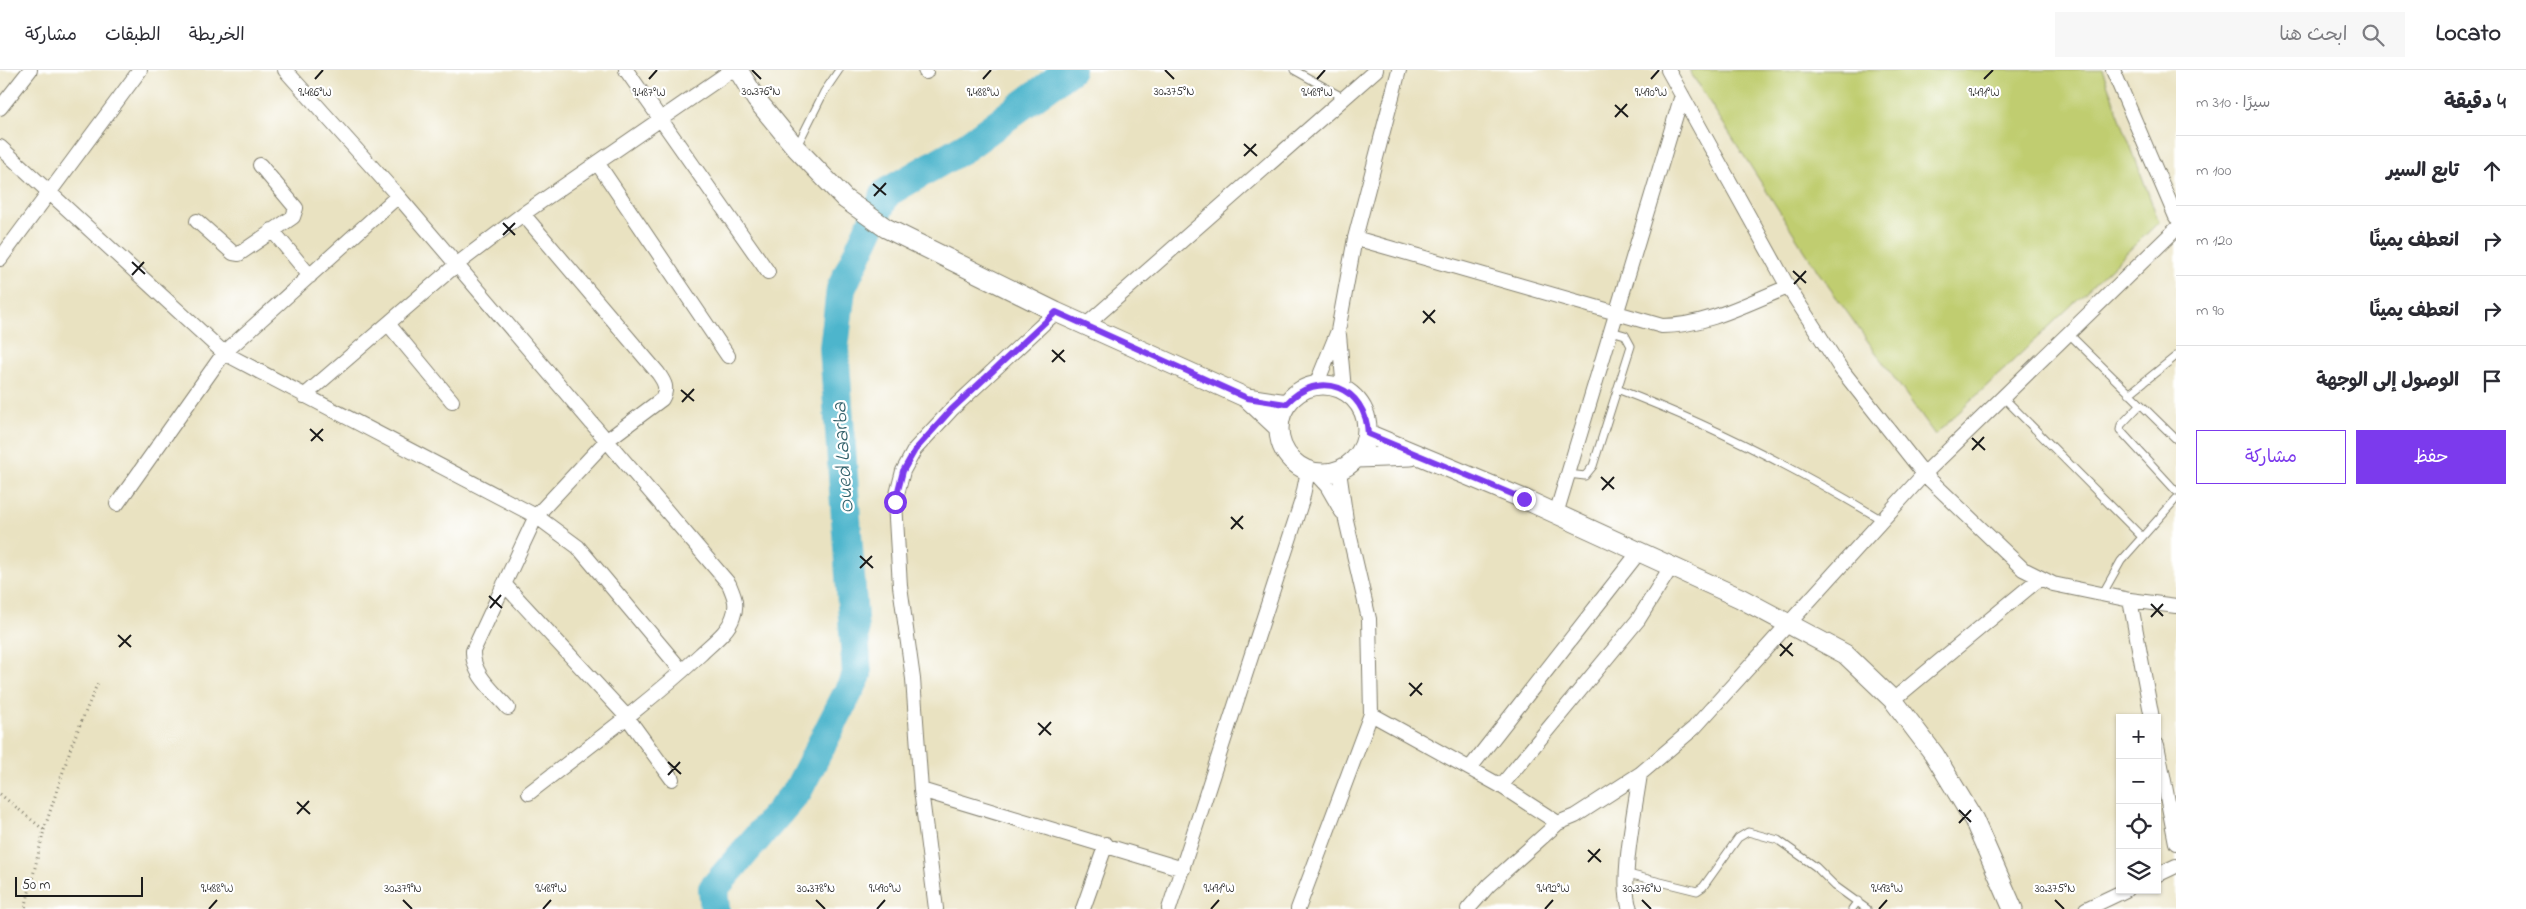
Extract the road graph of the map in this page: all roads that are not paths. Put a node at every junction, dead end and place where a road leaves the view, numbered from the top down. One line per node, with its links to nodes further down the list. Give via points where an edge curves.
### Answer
1 (30, 70): 15 (street)
2 (140, 70): 21 (street)
3 (285, 70): 22 (street)
4 (626, 70): 16 (street)
5 (732, 70): 16 (street)
6 (738, 70): 18 (street, via 756,99)
7 (840, 70): 18 (lane, via 824,92)
8 (1294, 70): 14 (lane)
9 (1376, 70): 14 (street)
10 (1399, 70): 28 (street)
11 (1668, 70): 13 (street)
12 (2113, 70): 24 (street)
13 (1682, 95): 33 (street); 35 (street)
14 (1344, 98): 37 (street)
15 (0, 108)
16 (661, 120): 19 (street); 31 (street)
17 (0, 148): 21 (street)
18 (796, 148): 34 (street, via 845,199 886,228)
19 (598, 164): 23 (street); 42 (street)
20 (260, 165): 27 (street, via 296,208 293,217)
21 (47, 192): 29 (street); 41 (street)
22 (398, 196): 30 (street); 32 (street)
23 (523, 214): 30 (street); 57 (street, via 665,383 662,399)
24 (2176, 218)
25 (197, 221): 27 (street, via 236,254 242,254)
26 (2176, 229): 40 (street)
27 (272, 230): 32 (street)
28 (1355, 238): 35 (street); 38 (street)
29 (0, 259)
30 (456, 265): 36 (street); 57 (street)
31 (768, 272)
32 (310, 276): 41 (street)
33 (1788, 287): 35 (street, via 1706,319 1679,326 1662,326); 63 (street, via 1841,369)
34 (1056, 312): 37 (street); 91 (street, via 951,410 915,450 903,471 895,502 900,586 913,679)
35 (1616, 312): 39 (street)
36 (389, 325): 48 (street); 51 (street)
37 (1086, 325): 50 (street)
38 (1338, 331): 44 (street); 46 (street)
39 (1611, 331): 45 (lane, via 1625,335 1630,342); 62 (street)
40 (2068, 333): 47 (lane); 49 (street)
41 (224, 353): 48 (street); 66 (street)
42 (728, 356)
43 (2176, 356): 47 (lane)
44 (1316, 385): 46 (street, via 1331,385); 52 (street, via 1295,395)
45 (1617, 389): 62 (lane, via 1593,466 1585,476); 70 (lane, via 1684,414 1822,484)
46 (1344, 390): 55 (street, via 1363,408)
47 (2129, 394): 53 (lane)
48 (304, 396): 68 (street)
49 (2003, 397): 63 (street); 71 (lane)
50 (1247, 398): 52 (street); 54 (street)
51 (452, 401)
52 (1286, 404): 54 (street)
53 (2140, 405): 56 (lane); 64 (lane, via 2120,430)
54 (1279, 428): 61 (street, via 1287,454 1296,464)
55 (1368, 434): 58 (street); 59 (street)
56 (2176, 439)
57 (606, 441): 68 (street); 80 (street, via 729,584 736,600 733,618 724,632)
58 (1416, 455): 59 (street); 67 (street)
59 (1358, 458): 60 (street)
60 (1338, 471): 61 (street); 69 (street)
61 (1312, 472): 69 (street, via 1326,486); 97 (street)
62 (1568, 474): 67 (street)
63 (1924, 474): 70 (street); 74 (street, via 2023,569)
64 (2176, 491)
65 (2176, 500): 71 (lane)
66 (117, 504)
67 (1556, 514): 72 (street)
68 (536, 516): 75 (street); 80 (street, via 578,548)
69 (1346, 520): 83 (street, via 1369,619)
70 (1882, 520): 79 (street)
71 (2142, 537): 76 (lane, via 2121,561)
72 (1639, 552): 73 (street); 87 (street)
73 (1671, 567): 79 (street); 90 (street, via 1638,620)
74 (2039, 579): 76 (street); 81 (street)
75 (504, 584): 82 (street, via 472,659 478,674); 85 (street)
76 (2103, 593): 77 (street)
77 (2130, 600): 78 (street); 84 (street)
78 (2176, 606)
79 (1788, 622): 81 (street, via 1844,654); 88 (street, via 1694,728)
80 (682, 671): 85 (street)
81 (1892, 700): 110 (street, via 1934,754 1974,820)
82 (508, 708)
83 (1371, 714): 87 (street); 105 (street)
84 (2151, 714)
85 (627, 717): 89 (street); 92 (street)
86 (2160, 759): 94 (street)
87 (1470, 768): 90 (street)
88 (1640, 774): 93 (street, via 1580,813); 99 (street)
89 (672, 779)
90 (1501, 786): 93 (street)
91 (921, 790): 95 (street); 102 (street)
92 (529, 793)
93 (1558, 823): 106 (street, via 1489,885)
94 (2176, 843)
95 (1106, 844): 97 (street); 103 (street)
96 (2176, 866): 98 (street)
97 (1182, 869): 104 (street)
98 (2161, 873)
99 (1628, 874): 101 (lane, via 1696,891 1703,887 1738,838 1748,832 1778,840); 107 (street, via 1626,894)
100 (2118, 894): 111 (street)
101 (1858, 901): 108 (lane); 109 (lane)
102 (936, 909)
103 (1084, 909)
104 (1169, 909)
105 (1298, 909)
106 (1468, 909)
107 (1630, 909)
108 (1852, 909)
109 (1867, 909)
110 (2014, 909)
111 (2086, 909)

